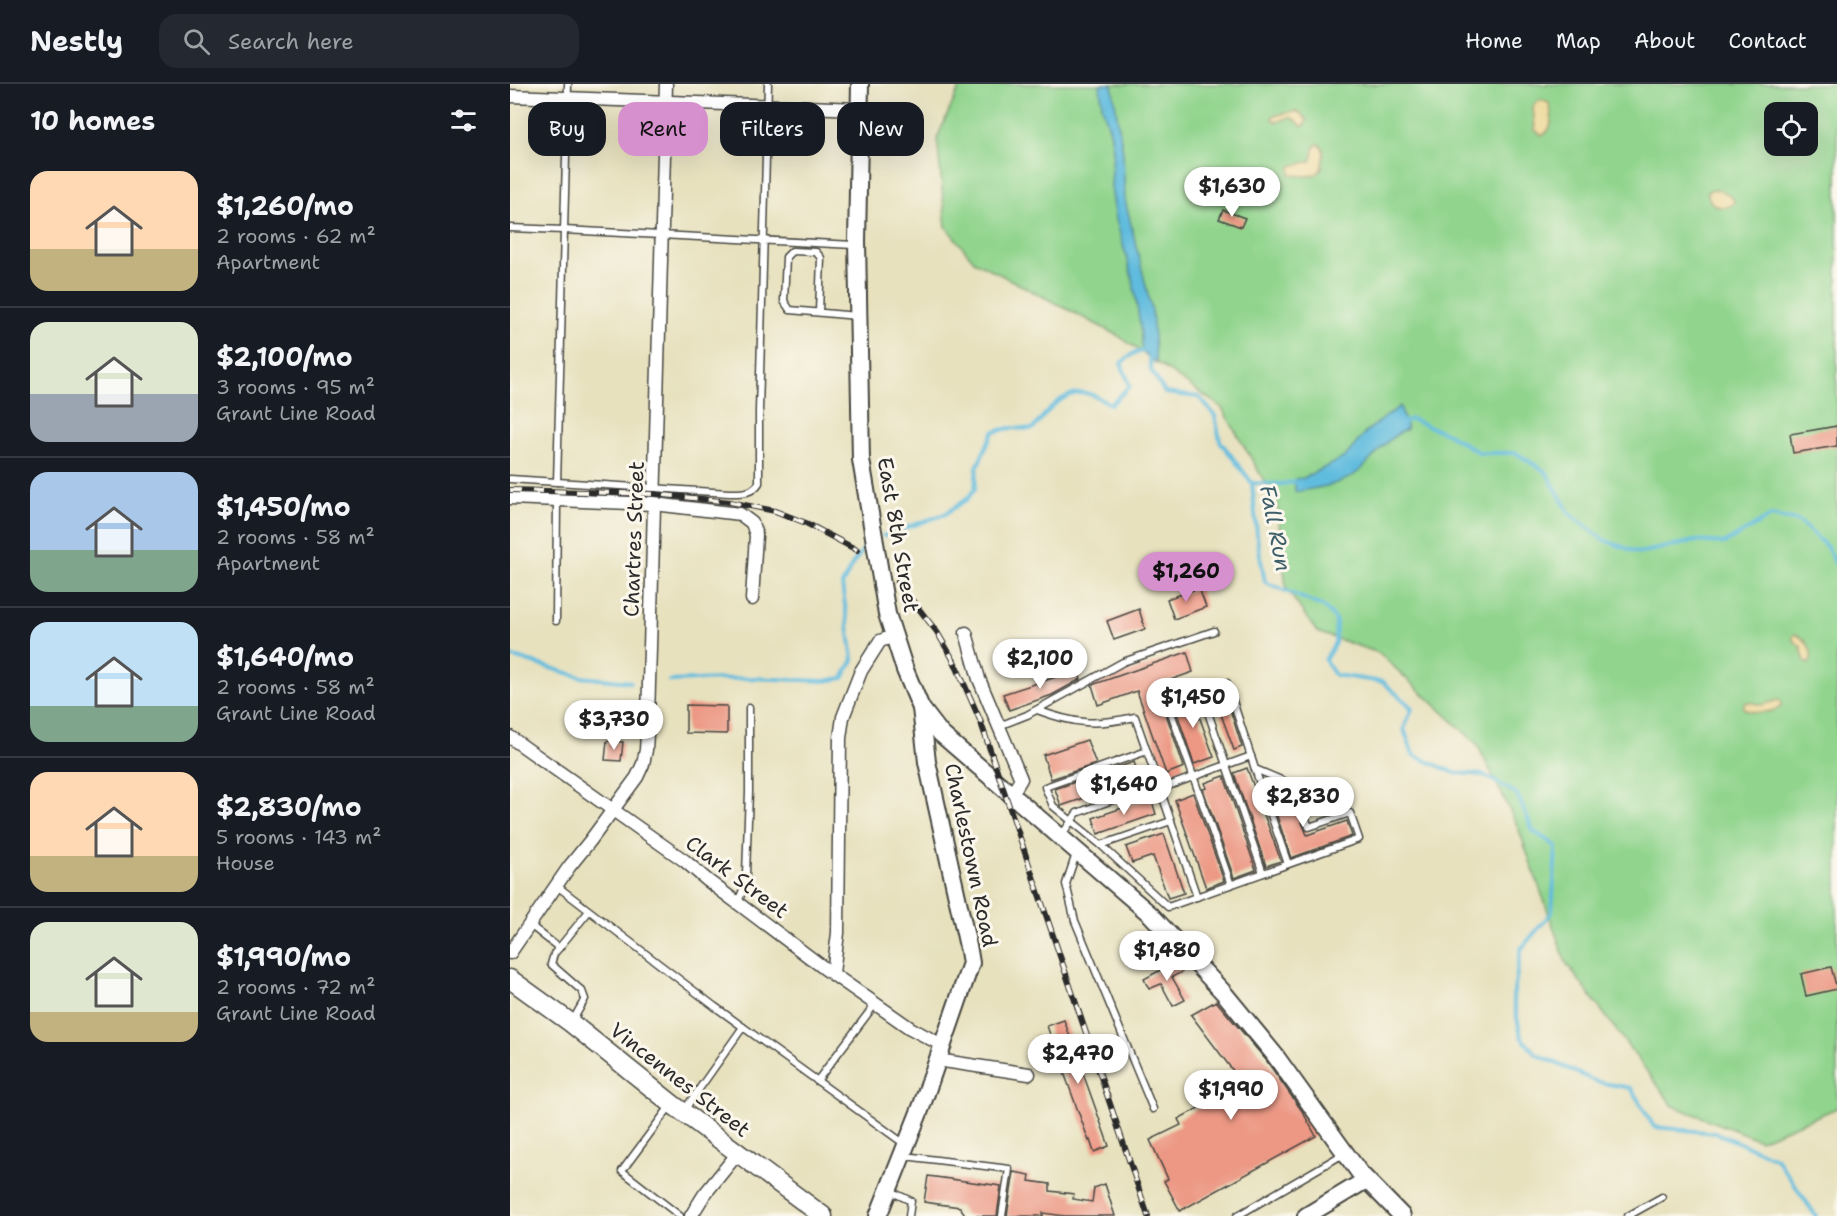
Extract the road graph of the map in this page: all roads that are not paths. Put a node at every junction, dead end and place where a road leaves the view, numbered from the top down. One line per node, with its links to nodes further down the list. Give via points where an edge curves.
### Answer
1 (568, 84): 6 (lane)
2 (666, 84): 7 (street, Chartres Street)
3 (768, 84): 8 (lane)
4 (860, 84): 9 (street, East 8th Street)
5 (510, 96): 6 (street)
6 (567, 98): 7 (street); 14 (lane)
7 (666, 102)
8 (767, 102)
9 (859, 102)
10 (664, 156): 15 (street, Chartres Street)
11 (766, 156): 16 (lane)
12 (858, 156): 17 (street, East 8th Street)
13 (510, 228): 14 (lane)
14 (564, 230): 15 (lane); 21 (lane)
15 (662, 236): 16 (lane); 22 (street, Chartres Street)
16 (764, 240): 17 (lane); 22 (lane, via 759,483 755,489 739,494)
17 (857, 245): 19 (street, East 8th Street)
18 (819, 312): 18 (lane, via 790,310 784,301 786,257 792,250 816,252 821,258); 19 (lane)
19 (858, 316): 30 (street, East 8th Street, via 861,460)
20 (510, 479): 21 (lane)
21 (558, 482): 22 (lane)
22 (655, 488): 25 (street, Chartres Street)
23 (510, 498): 24 (street)
24 (557, 500): 25 (street); 27 (lane)
25 (654, 504): 26 (street, via 740,514 752,523 756,545); 46 (street, Chartres Street, via 646,750 637,777)
26 (752, 599)
27 (556, 621)
28 (1214, 631): 36 (lane, via 1123,662)
29 (966, 633): 37 (street, via 979,679)
30 (894, 636): 35 (street, Charlestown Road); 62 (street, East 8th Street, via 880,641 861,671 843,717 838,933)
31 (1227, 683): 40 (lane)
32 (1201, 692): 41 (lane)
33 (1167, 701): 43 (lane)
34 (749, 708): 57 (lane, via 746,874)
35 (921, 708): 45 (street, via 942,734); 67 (street, Charlestown Road, via 927,762 970,958)
36 (1037, 710): 37 (lane); 39 (lane, via 1083,723 1111,723 1135,717)
37 (999, 726): 45 (street, via 1020,779)
38 (510, 737): 46 (street, Clark Street)
39 (1147, 751): 44 (lane); 47 (lane, via 1045,787 1053,807)
40 (1251, 756): 41 (lane); 42 (lane)
41 (1226, 765): 43 (lane); 53 (lane)
42 (1255, 769): 52 (lane); 52 (lane, via 1293,785 1310,827 1350,813 1356,830 1359,839)
43 (1193, 777): 44 (lane); 54 (lane)
44 (1160, 789): 47 (lane, via 1145,788 1077,813); 48 (lane)
45 (1012, 794): 49 (street)
46 (613, 810): 55 (street, Chartres Street); 57 (street, Clark Street)
47 (1072, 821): 49 (lane); 50 (lane)
48 (1171, 821): 50 (lane); 56 (lane)
49 (1061, 836): 51 (street)
50 (1101, 845): 56 (lane, via 1168,907)
51 (1078, 851): 71 (lane, via 1066,884 1075,921); 74 (street, via 1151,915 1223,992 1274,1054)
52 (1288, 864): 53 (lane)
53 (1263, 873): 54 (lane)
54 (1231, 885): 56 (lane)
55 (557, 886): 58 (lane); 59 (street, Chartres Street)
56 (1197, 897)
57 (738, 903): 62 (street, Clark Street)
58 (589, 910): 60 (lane); 66 (lane)
59 (530, 925): 60 (lane); 61 (street, Chartres Street)
60 (559, 948): 65 (lane, via 551,964 582,991 585,999)
61 (510, 953)
62 (833, 973): 64 (street, Clark Street)
63 (512, 984): 65 (main road, Vincennes Street)
64 (876, 1004): 67 (street, Clark Street); 69 (lane)
65 (571, 1023): 70 (main road, Vincennes Street)
66 (743, 1027): 69 (lane); 70 (lane)
67 (939, 1053): 68 (street, Clark Street); 72 (street, Charlestown Road)
68 (1029, 1074)
69 (817, 1081): 72 (lane)
70 (677, 1108): 73 (main road, Vincennes Street); 78 (lane, via 622,1171)
71 (1153, 1109)
72 (905, 1151): 76 (street, Charlestown Road); 83 (lane, via 1009,1169)
73 (738, 1153): 79 (street); 80 (main road, Vincennes Street)
74 (1345, 1153): 75 (street); 84 (lane)
75 (1366, 1180): 85 (street); 86 (street)
76 (889, 1191): 81 (street, Charlestown Road); 82 (lane, via 911,1201)
77 (1662, 1197): 87 (lane)
78 (680, 1216)
79 (691, 1216)
80 (823, 1216)
81 (878, 1216)
82 (909, 1216)
83 (1002, 1216)
84 (1237, 1216)
85 (1306, 1216)
86 (1402, 1216)
87 (1628, 1216)

